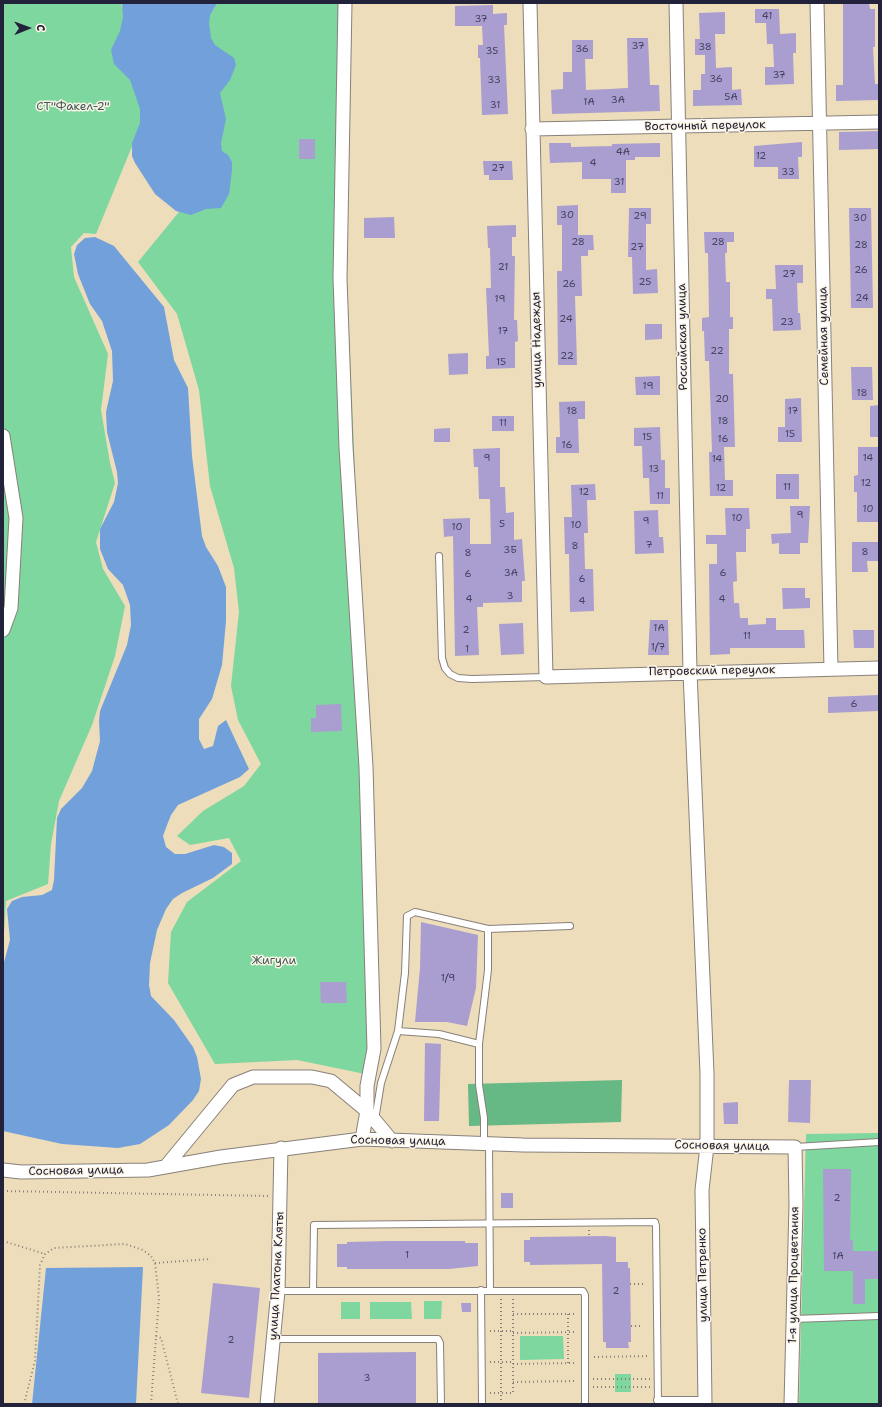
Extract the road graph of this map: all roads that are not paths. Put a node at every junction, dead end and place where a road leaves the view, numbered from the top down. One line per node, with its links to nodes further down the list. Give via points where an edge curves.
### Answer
1 (345, 3): 20 (street, via 340,278 346,447 366,775 374,1049 367,1086)
2 (530, 3): 8 (street, улица Надежды)
3 (676, 3): 7 (street, Российская улица)
4 (817, 3): 6 (street, Семейная улица)
5 (879, 122): 6 (street, Восточный переулок)
6 (819, 123): 7 (street, Восточный переулок); 13 (street, Семейная улица)
7 (678, 126): 8 (street, Восточный переулок); 14 (street, Российская улица)
8 (532, 129): 15 (street, улица Надежды)
9 (3, 436): 11 (street, via 16,518 11,608)
10 (439, 556): 15 (lane, via 442,658 450,674 458,678 472,679)
11 (3, 630)
12 (879, 668): 13 (street, Петровский переулок)
13 (830, 669): 14 (street, Петровский переулок)
14 (690, 672): 15 (street, Петровский переулок); 25 (street, Российская улица, via 707,1073)
15 (546, 676)
16 (570, 926): 17 (lane)
17 (488, 929): 18 (lane, via 415,912 407,916 405,973); 19 (lane, via 488,970)
18 (398, 1031): 19 (lane, via 439,1034); 20 (lane)
19 (479, 1044): 24 (lane, via 479,1086)
20 (371, 1115): 21 (street); 22 (street); 28 (street, via 332,1082 312,1077 253,1077 233,1085)
21 (362, 1139): 22 (street, Сосновая улица); 27 (street, Сосновая улица)
22 (392, 1141): 24 (street, Сосновая улица)
23 (879, 1142): 26 (lane)
24 (486, 1143): 25 (street, Сосновая улица); 30 (lane)
25 (707, 1146): 26 (street, Сосновая улица); 39 (street, улица Петренко, via 702,1190)
26 (795, 1147): 36 (street, 1-я улица Процветания)
27 (281, 1148): 28 (street, Сосновая улица); 33 (street, улица Платона Кляты)
28 (168, 1165): 29 (street, Сосновая улица, via 148,1170)
29 (3, 1170)
30 (490, 1222): 32 (lane); 34 (lane, via 314,1224); 38 (lane, via 655,1222)
31 (481, 1290): 32 (lane); 34 (lane); 42 (lane)
32 (490, 1290): 43 (lane, via 583,1291)
33 (278, 1291): 34 (lane); 37 (street, улица Платона Кляты)
34 (313, 1291)
35 (879, 1316): 36 (lane)
36 (793, 1319): 44 (street, 1-я улица Процветания)
37 (274, 1339): 40 (street, улица Платона Кляты); 41 (lane, via 438,1339)
38 (658, 1402): 39 (lane)
39 (705, 1402)
40 (267, 1404)
41 (441, 1404)
42 (482, 1404)
43 (585, 1404)
44 (791, 1404)

